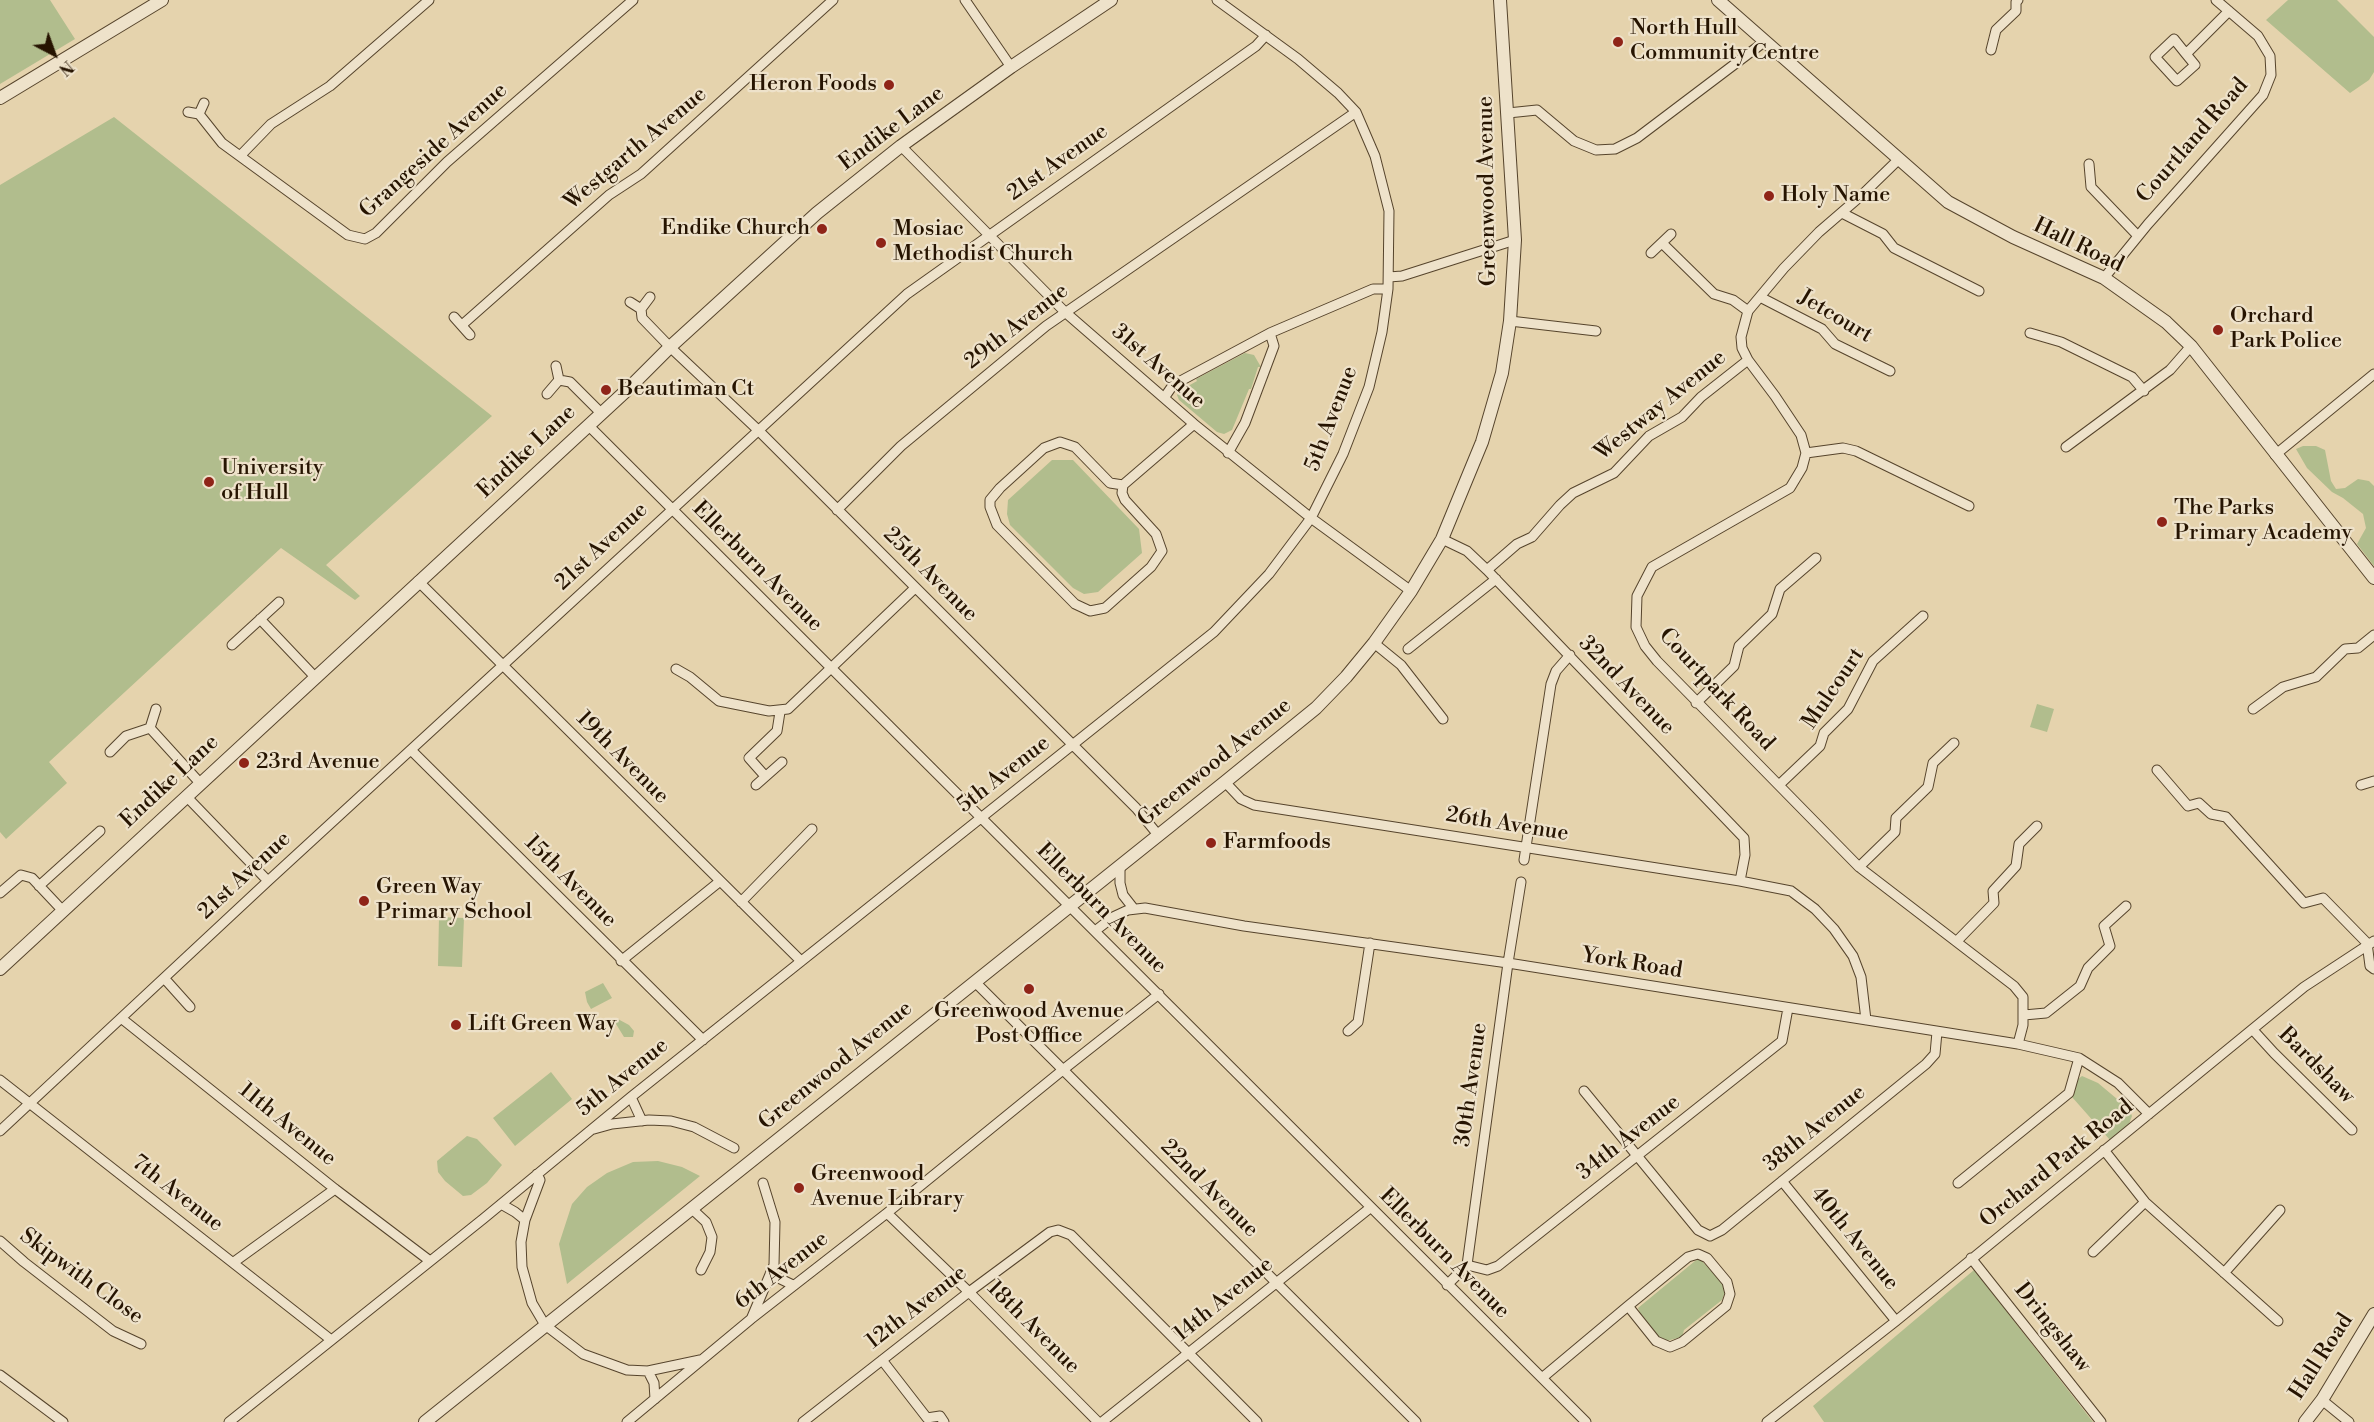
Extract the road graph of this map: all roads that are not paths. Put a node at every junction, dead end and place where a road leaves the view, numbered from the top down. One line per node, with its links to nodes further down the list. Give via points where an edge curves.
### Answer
1 (162, 0): 18 (street)
2 (429, 0): 25 (street, via 330,86 271,124)
3 (633, 0): 25 (street, Grangeside Avenue, via 365,239 348,235)
4 (833, 0): 47 (street, Westgarth Avenue, via 641,174 609,195)
5 (965, 0): 17 (street)
6 (1111, 0): 17 (street, Endike Lane)
7 (1217, 0): 13 (street, 5th Avenue)
8 (1500, 0): 22 (street, Greenwood Avenue)
9 (1718, 0): 14 (street, Hall Road)
10 (2018, 0): 15 (street, via 2016,11 1996,30)
11 (2217, 0): 12 (street, Courtland Road)
12 (2229, 11): 16 (street); 31 (street, Courtland Road, via 2258,36 2270,56 2271,75 2263,95)
13 (1266, 35): 21 (street, 5th Avenue); 30 (street, 21st Avenue, via 1256,46)
14 (1764, 42): 22 (street, via 1637,138 1615,149 1596,150 1574,141 1537,110); 26 (street, Hall Road)
15 (1991, 50)
16 (2186, 54): 16 (street, via 2195,65 2177,81 2155,57 2174,39)
17 (1011, 67): 24 (street, Endike Lane)
18 (0, 98)
19 (204, 103): 23 (street)
20 (188, 112): 23 (street)
21 (1356, 112): 35 (street, 5th Avenue, via 1375,156 1389,211); 44 (street, 29th Avenue)
22 (1508, 113): 32 (street, Greenwood Avenue)
23 (199, 114): 25 (street, Grangeside Avenue, via 222,143)
24 (901, 146): 30 (street, 31st Avenue); 53 (street, Endike Lane, via 817,213)
25 (240, 156)
26 (1898, 160): 28 (street); 36 (street, Hall Road, via 1948,202)
27 (2089, 164): 31 (street, via 2091,187)
28 (1842, 213): 38 (street, via 1883,234 1894,248); 40 (street, via 1819,232)
29 (1671, 234): 33 (street)
30 (988, 236): 44 (street, 31st Avenue); 65 (street, 21st Avenue, via 907,294)
31 (2138, 236): 36 (street, Courtland Road)
32 (1515, 240): 35 (street); 46 (street, Greenwood Avenue)
33 (1662, 243): 34 (street); 43 (street, via 1713,294 1733,300)
34 (1651, 253)
35 (1389, 277): 37 (street, 5th Avenue)
36 (2104, 278): 52 (street, Hall Road, via 2166,322)
37 (1389, 289): 49 (street, via 1373,289); 74 (street, 5th Avenue, via 1369,387 1343,454)
38 (1979, 291)
39 (650, 297): 42 (street)
40 (1760, 297): 43 (street); 56 (street, Jetcourt, via 1822,329 1835,344)
41 (630, 302): 42 (street)
42 (641, 309): 53 (street, 25th Avenue, via 642,318)
43 (1748, 311): 54 (street, via 1741,337)
44 (1065, 312): 61 (street, 31st Avenue); 73 (street, 29th Avenue, via 901,446)
45 (454, 317): 47 (street)
46 (1510, 321): 48 (street); 75 (street, Greenwood Avenue, via 1502,373 1482,442)
47 (462, 325): 51 (street)
48 (1596, 331)
49 (1270, 333): 61 (street, via 1173,385); 67 (street, via 1274,346 1245,423)
50 (2030, 333): 59 (street, via 2061,342 2132,377)
51 (470, 335)
52 (2191, 346): 59 (street); 69 (street, Hall Road)
53 (670, 347): 62 (street, Endike Lane); 65 (street, 25th Avenue)
54 (1748, 360): 68 (street, via 1801,435); 77 (street, Westway Avenue, via 1682,417 1649,436 1614,473 1573,493 1532,537 1517,544)
55 (556, 366): 58 (street)
56 (1890, 370)
57 (2373, 376): 69 (street)
58 (559, 381): 60 (street); 62 (street, via 570,382)
59 (2144, 391): 66 (street)
60 (547, 394)
61 (1164, 398): 63 (street, 31st Avenue)
62 (601, 413): 64 (street, Endike Lane)
63 (1194, 424): 67 (street, 31st Avenue); 70 (street)
64 (588, 425): 72 (street, Ellerburn Avenue); 80 (street, Endike Lane)
65 (758, 430): 72 (street, 21st Avenue); 73 (street, 25th Avenue)
66 (2066, 447)
67 (1228, 453): 74 (street, 31st Avenue)
68 (1806, 453): 71 (street, via 1843,448 1856,452); 97 (street, Courtpark Road, via 1790,488 1652,567 1637,596 1636,627 1644,646)
69 (2275, 455): 78 (street, Hall Road)
70 (1123, 485): 70 (street, via 1125,500 1156,534 1162,551 1151,567 1104,608 1090,611 1075,604 998,525 990,507 990,500 1000,488 1044,448 1060,442 1075,447 1110,483)
71 (1969, 506)
72 (672, 509): 93 (street, 21st Avenue); 94 (street, Ellerburn Avenue)
73 (837, 510): 81 (street, 25th Avenue)
74 (1311, 518): 82 (street, 31st Avenue); 104 (street, 5th Avenue, via 1269,574 1214,632)
75 (1442, 539): 77 (street, 32nd Avenue, via 1467,551); 82 (street, Greenwood Avenue)
76 (1816, 558): 97 (street, via 1780,589 1772,614 1739,646 1734,666)
77 (1487, 570): 79 (street, 32nd Avenue)
78 (2374, 578)
79 (1496, 579): 88 (street); 92 (street, 32nd Avenue)
80 (417, 581): 93 (street, 19th Avenue); 96 (street, Endike Lane)
81 (915, 588): 94 (street); 104 (street, 25th Avenue)
82 (1411, 591): 89 (street, Greenwood Avenue)
83 (279, 602): 85 (street)
84 (1923, 616): 114 (street, Mulcourt, via 1873,661 1848,709 1824,733 1820,746)
85 (260, 619): 90 (street); 96 (street)
86 (1409, 634): 88 (street)
87 (2374, 635): 99 (street, via 2358,648 2345,649 2316,677 2283,687)
88 (1416, 642): 91 (street)
89 (1374, 643): 101 (street, via 1401,665); 111 (street, Greenwood Avenue, via 1316,708)
90 (232, 645)
91 (1408, 649)
92 (1570, 655): 122 (street, via 1551,684); 126 (street, 32nd Avenue, via 1744,838)
93 (501, 666): 105 (street, 21st Avenue); 128 (street, 19th Avenue)
94 (831, 668): 100 (street, via 796,703); 117 (street, Ellerburn Avenue)
95 (676, 669): 100 (street, via 719,701)
96 (315, 677): 112 (street, Endike Lane)
97 (1696, 703): 114 (street, Courtpark Road)
98 (156, 709): 102 (street)
99 (2253, 709)
100 (780, 712): 109 (street, via 777,731 749,759)
101 (1443, 719)
102 (150, 728): 106 (street, via 126,736); 112 (street)
103 (1954, 743): 125 (street, via 1933,763 1928,787 1896,818 1895,832)
104 (1072, 747): 117 (street, 5th Avenue); 121 (street, 25th Avenue, via 1136,808)
105 (411, 750): 127 (street, 21st Avenue); 141 (street, 15th Avenue)
106 (110, 752)
107 (782, 762): 109 (street)
108 (2157, 770): 139 (street, via 2188,806 2199,803 2211,814 2226,817 2304,903 2323,898)
109 (765, 776): 113 (street)
110 (2374, 781): 115 (street)
111 (1226, 782): 121 (street, Greenwood Avenue); 122 (street, 26th Avenue, via 1241,799 1254,805)
112 (200, 783): 116 (street, Endike Lane)
113 (756, 785)
114 (1779, 785): 125 (street, Courtpark Road)
115 (2361, 785)
116 (186, 796): 127 (street); 136 (street, Endike Lane)
117 (981, 817): 133 (street, Ellerburn Avenue); 142 (street, 5th Avenue)
118 (2037, 826): 138 (street, via 2019,844 2016,866 1993,891 1994,903)
119 (812, 829): 132 (street)
120 (100, 831): 130 (street)
121 (1159, 836): 124 (street, Greenwood Avenue)
122 (1526, 847): 123 (street); 126 (street, 26th Avenue)
123 (1524, 860)
124 (1120, 867): 133 (street, Greenwood Avenue); 135 (street, via 1122,895)
125 (1859, 867): 138 (street, Courtpark Road)
126 (1740, 880): 153 (street, 26th Avenue, via 1791,891 1834,929 1861,977)
127 (268, 881): 146 (street, 21st Avenue)
128 (719, 882): 132 (street, 19th Avenue); 141 (street)
129 (1521, 882): 143 (street, 30th Avenue)
130 (39, 886): 131 (street, via 32,878 21,875); 136 (street)
131 (0, 893)
132 (741, 902): 142 (street, 19th Avenue)
133 (1071, 906): 137 (street, Ellerburn Avenue); 147 (street, Greenwood Avenue)
134 (2126, 906): 151 (street, via 2104,926 2110,946 2088,968 2080,986 2046,1013)
135 (1134, 909): 137 (street, York Road, via 1113,917); 140 (street, York Road)
136 (63, 911): 144 (street, Endike Lane)
137 (1095, 931): 148 (street, Ellerburn Avenue)
138 (1957, 941): 151 (street, Courtpark Road, via 2014,986 2023,997)
139 (2371, 942): 145 (street, via 2370,966); 154 (street, Orchard Park Road, via 2304,987)
140 (1370, 943): 143 (street, York Road); 155 (street, via 1358,1022)
141 (621, 961): 157 (street, 15th Avenue)
142 (801, 961): 157 (street, 5th Avenue)
143 (1508, 963): 150 (street, York Road); 190 (street, 30th Avenue)
144 (0, 969)
145 (2374, 969)
146 (164, 978): 149 (street); 152 (street, 21st Avenue)
147 (975, 982): 160 (street, 22nd Avenue); 181 (street, Greenwood Avenue)
148 (1159, 994): 160 (street, 6th Avenue); 180 (street, Ellerburn Avenue)
149 (190, 1007)
150 (1788, 1008): 153 (street, York Road); 172 (street, 34th Avenue, via 1782,1041)
151 (2024, 1015): 158 (street, Courtpark Road)
152 (121, 1018): 164 (street, 21st Avenue); 177 (street, 11th Avenue)
153 (1866, 1020): 156 (street, York Road)
154 (2253, 1030): 165 (street, Orchard Park Road); 167 (street, Bardshaw)
155 (1348, 1031)
156 (1937, 1032): 158 (street, York Road); 174 (street, 38th Avenue, via 1935,1054 1926,1064)
157 (703, 1040): 163 (street, 5th Avenue)
158 (2018, 1044): 159 (street, York Road)
159 (2079, 1058): 165 (street, York Road, via 2118,1083); 176 (street, via 2069,1093)
160 (1064, 1069): 183 (street, 6th Avenue); 194 (street, 22nd Avenue)
161 (0, 1080): 164 (street, 7th Avenue)
162 (1584, 1091): 172 (street)
163 (631, 1097): 166 (street); 169 (street, 5th Avenue)
164 (30, 1103): 168 (street, 21st Avenue); 189 (street, 7th Avenue)
165 (2149, 1114): 171 (street, Orchard Park Road)
166 (642, 1121): 169 (street); 170 (street, via 671,1121 694,1127)
167 (2352, 1130)
168 (0, 1131)
169 (589, 1131): 173 (street, 5th Avenue)
170 (734, 1148)
171 (2104, 1150): 178 (street); 187 (street, Orchard Park Road)
172 (1639, 1156): 174 (street, 38th Avenue, via 1698,1230 1710,1236); 190 (street, 34th Avenue, via 1498,1266 1487,1270)
173 (537, 1174): 179 (street, 5th Avenue); 184 (street, via 540,1180)
174 (1782, 1181): 201 (street, 40th Avenue)
175 (763, 1183): 193 (street, via 775,1222 774,1265)
176 (1958, 1183)
177 (335, 1189): 188 (street, 11th Avenue); 189 (street)
178 (2145, 1202): 186 (street); 192 (street)
179 (501, 1204): 184 (street); 188 (street, 5th Avenue)
180 (1370, 1208): 194 (street, 14th Avenue); 196 (street, Ellerburn Avenue)
181 (692, 1209): 191 (street, via 705,1222 712,1237); 203 (street, Greenwood Avenue)
182 (2280, 1210): 192 (street)
183 (887, 1213): 195 (street, 6th Avenue); 197 (street, 18th Avenue)
184 (525, 1220): 203 (street, via 522,1267 532,1304)
185 (0, 1241): 205 (street, Skipwith Close, via 113,1331)
186 (2093, 1252)
187 (1971, 1258): 201 (street, Orchard Park Road); 226 (street, Dringshaw)
188 (430, 1261): 204 (street, 5th Avenue)
189 (234, 1262): 204 (street, 7th Avenue)
190 (1467, 1265): 196 (street)
191 (701, 1270)
192 (2224, 1273): 202 (street)
193 (770, 1274): 195 (street); 200 (street)
194 (1275, 1283): 206 (street, 14th Avenue); 224 (street, 22nd Avenue)
195 (793, 1285): 200 (street, 6th Avenue)
196 (1447, 1285): 211 (street, Ellerburn Avenue)
197 (969, 1292): 206 (street, 12th Avenue, via 1058,1230 1071,1235); 208 (street, 12th Avenue); 222 (street, 18th Avenue)
198 (1628, 1306): 198 (street, via 1688,1257 1698,1254 1707,1258 1727,1282 1730,1294 1725,1306 1682,1342 1670,1347 1656,1341); 211 (street)
199 (2374, 1314): 213 (street, Hall Road)
200 (751, 1319): 207 (street, 6th Avenue)
201 (1896, 1321): 225 (street, Orchard Park Road)
202 (2278, 1321)
203 (545, 1325): 209 (street, via 583,1354 627,1370); 218 (street, Greenwood Avenue)
204 (330, 1339): 217 (street, 5th Avenue)
205 (141, 1344)
206 (1189, 1353): 222 (street, 14th Avenue); 223 (street)
207 (702, 1360): 209 (street); 212 (street, 6th Avenue)
208 (882, 1360): 214 (street); 220 (street, 12th Avenue)
209 (648, 1371): 212 (street)
210 (0, 1374): 216 (street)
211 (1542, 1378): 215 (street, Ellerburn Avenue)
212 (655, 1399): 219 (street, 6th Avenue)
213 (2322, 1400): 227 (street, Hall Road); 228 (street)
214 (925, 1420): 221 (street, via 940,1416)
215 (1583, 1421)
216 (63, 1422)
217 (229, 1422)
218 (425, 1422)
219 (627, 1422)
220 (803, 1422)
221 (944, 1422)
222 (1100, 1422)
223 (1257, 1422)
224 (1416, 1422)
225 (1767, 1422)
226 (2102, 1422)
227 (2305, 1422)
228 (2349, 1422)

